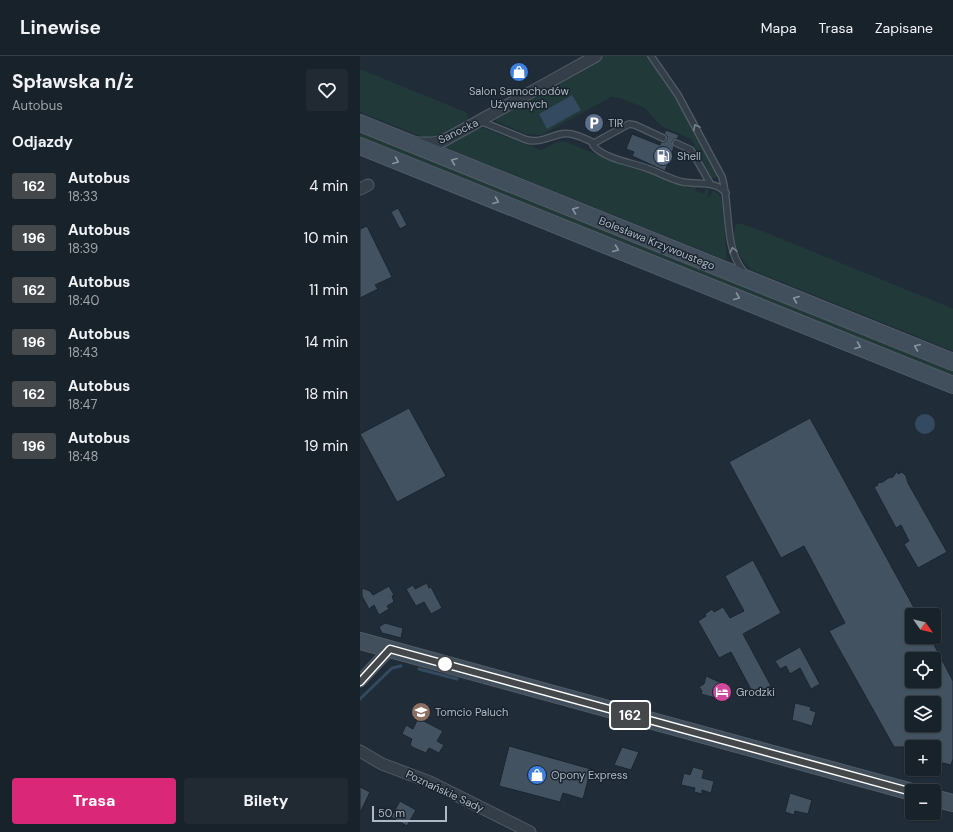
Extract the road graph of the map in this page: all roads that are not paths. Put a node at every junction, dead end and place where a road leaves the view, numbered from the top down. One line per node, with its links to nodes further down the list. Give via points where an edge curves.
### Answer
1 (596, 56): 3 (street, Sanocka)
2 (651, 56): 11 (lane, one-way to 2, via 720,172 678,95)
3 (480, 121): 6 (street, Sanocka, via 436,143); 7 (lane, via 530,141 566,134)
4 (360, 123): 6 (main road, Bolesława Krzywoustego)
5 (663, 138): 7 (lane, via 629,124)
6 (400, 139): 12 (main road, Bolesława Krzywoustego, one-way to 6)
7 (594, 142): 10 (lane, via 600,151 678,180)
8 (676, 143): 10 (lane, via 691,150)
9 (360, 146): 14 (main road, Bolesława Krzywoustego, one-way to 14)
10 (710, 183): 11 (lane)
11 (726, 193): 12 (lane, one-way to 11, via 741,269 733,253)
12 (754, 282): 13 (main road, Bolesława Krzywoustego, one-way to 12)
13 (953, 362)
14 (953, 385)
15 (360, 641): 16 (main road)
16 (390, 649): 17 (street); 19 (main road)
17 (360, 681)
18 (360, 752): 22 (street, Poznańskie Sady, via 382,764 430,782)
19 (905, 790)
20 (941, 800): 21 (main road)
21 (953, 803)
22 (530, 832)

